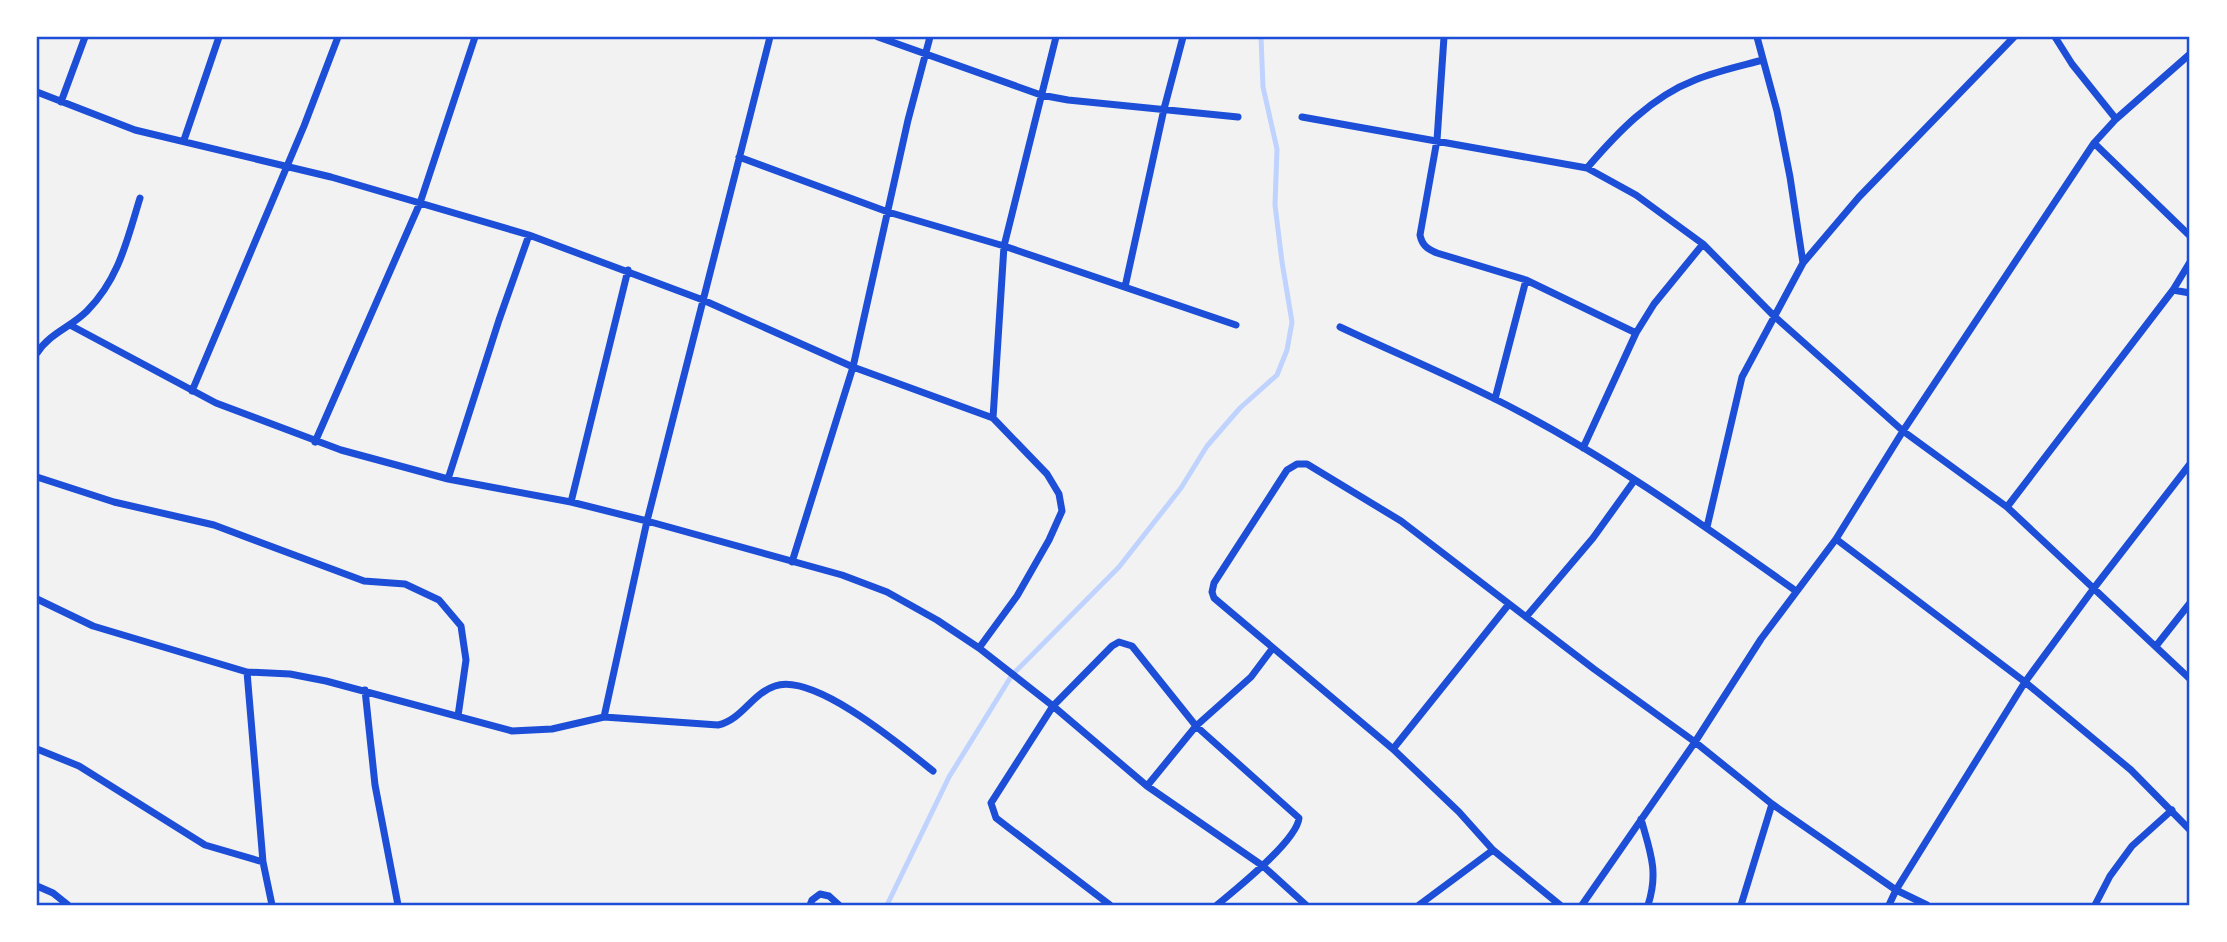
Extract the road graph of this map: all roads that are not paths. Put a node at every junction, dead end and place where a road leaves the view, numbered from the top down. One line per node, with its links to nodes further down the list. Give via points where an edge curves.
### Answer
1 (85, 37): 19 (street)
2 (219, 37): 25 (street)
3 (338, 37): 28 (street)
4 (475, 37): 31 (street)
5 (770, 37): 27 (street)
6 (878, 37): 15 (street)
7 (930, 37): 15 (street)
8 (1056, 37): 18 (street)
9 (1182, 37): 20 (street)
10 (1444, 37): 24 (street)
11 (1758, 37): 16 (street)
12 (2014, 37): 38 (street, via 1877,178)
13 (2055, 37): 23 (street)
14 (2190, 54): 23 (street)
15 (926, 55): 18 (street); 32 (street)
16 (1763, 60): 29 (street, via 1694,80 1655,102 1618,132); 38 (street, via 1790,177)
17 (37, 92): 19 (street)
18 (1041, 94): 20 (street); 36 (street)
19 (61, 102): 25 (street, via 135,130)
20 (1164, 109): 21 (street); 41 (street)
21 (1238, 117)
22 (1302, 117): 24 (street)
23 (2116, 119): 26 (street)
24 (1437, 140): 29 (street); 40 (street, via 1421,242 1437,253)
25 (184, 141): 28 (street)
26 (2094, 143): 34 (street); 55 (street)
27 (739, 157): 32 (street); 44 (street)
28 (288, 166): 31 (street); 52 (street)
29 (1587, 168): 35 (street, via 1636,195)
30 (140, 198): 46 (street, via 115,274)
31 (420, 202): 33 (street); 56 (street)
32 (888, 212): 36 (street); 51 (street)
33 (529, 235): 39 (street); 60 (street)
34 (2190, 236)
35 (1703, 244): 45 (street); 49 (street)
36 (1004, 246): 41 (street); 54 (street)
37 (2190, 262): 42 (street)
38 (1803, 263): 45 (street)
39 (628, 270): 44 (street); 62 (street)
40 (1526, 280): 49 (street); 53 (street)
41 (1125, 287): 47 (street)
42 (2173, 290): 43 (street); 63 (street)
43 (2190, 293)
44 (703, 300): 51 (street); 64 (street)
45 (1774, 316): 55 (street); 65 (street, via 1742,377)
46 (70, 325): 50 (street, via 51,336); 52 (street)
47 (1236, 325)
48 (1340, 327): 53 (street)
49 (1636, 333): 57 (street)
50 (37, 352)
51 (853, 367): 54 (street); 67 (street)
52 (192, 391): 56 (street)
53 (1495, 399): 57 (street)
54 (993, 418): 75 (street, via 1047,474 1059,494 1062,511 1017,596)
55 (1903, 431): 63 (street); 66 (street)
56 (315, 442): 60 (street)
57 (1583, 447): 61 (street)
58 (2190, 464): 68 (street)
59 (37, 477): 82 (street, via 114,502 214,525 364,581 405,584 439,600 461,626 466,660)
60 (449, 479): 62 (street)
61 (1634, 481): 65 (street); 73 (street)
62 (571, 502): 64 (street)
63 (2007, 507): 68 (street)
64 (648, 521): 67 (street); 83 (street)
65 (1707, 527): 69 (street)
66 (1836, 539): 69 (street); 79 (street)
67 (792, 562): 75 (street, via 887,592)
68 (2094, 588): 74 (street); 79 (street)
69 (1796, 591): 85 (street)
70 (37, 598): 77 (street, via 93,626)
71 (2190, 603): 74 (street)
72 (1509, 604): 73 (street); 76 (street, via 1401,521 1307,464 1297,464 1281,477 1212,592); 87 (street)
73 (1526, 617): 85 (street)
74 (2156, 646): 78 (street)
75 (979, 648): 81 (street)
76 (1272, 649): 84 (street, via 1251,677); 87 (street)
77 (247, 672): 80 (street, via 290,674); 95 (street)
78 (2190, 679)
79 (2025, 682): 91 (street); 98 (street)
80 (365, 690): 82 (street); 101 (street, via 375,785)
81 (1052, 706): 84 (street, via 1119,642 1132,646); 89 (street); 104 (street, via 993,797 992,811)
82 (458, 716): 83 (street, via 512,731 552,729)
83 (604, 717): 88 (street, via 719,725 732,722 756,697 776,685 790,684 824,695 851,711)
84 (1196, 726): 89 (street); 96 (street, via 1299,818 1294,831)
85 (1695, 742): 90 (street); 92 (street)
86 (37, 749): 95 (street, via 79,766 205,845)
87 (1393, 750): 94 (street, via 1460,812)
88 (933, 771)
89 (1147, 786): 96 (street)
90 (1772, 804): 98 (street); 111 (street)
91 (2172, 810): 93 (street); 114 (street, via 2126,853)
92 (1641, 819): 109 (street); 110 (street, via 1654,866)
93 (2190, 831)
94 (1493, 850): 107 (street); 108 (street)
95 (263, 862): 100 (street)
96 (1262, 866): 105 (street); 106 (street)
97 (37, 886): 99 (street)
98 (1896, 890): 112 (street); 113 (street)
99 (68, 905)
100 (272, 905)
101 (398, 905)
102 (810, 905): 103 (street, via 820,894)
103 (839, 905)
104 (1110, 905)
105 (1217, 905)
106 (1306, 905)
107 (1419, 905)
108 (1560, 905)
109 (1582, 905)
110 (1648, 905)
111 (1741, 905)
112 (1889, 905)
113 (1927, 905)
114 (2095, 905)

